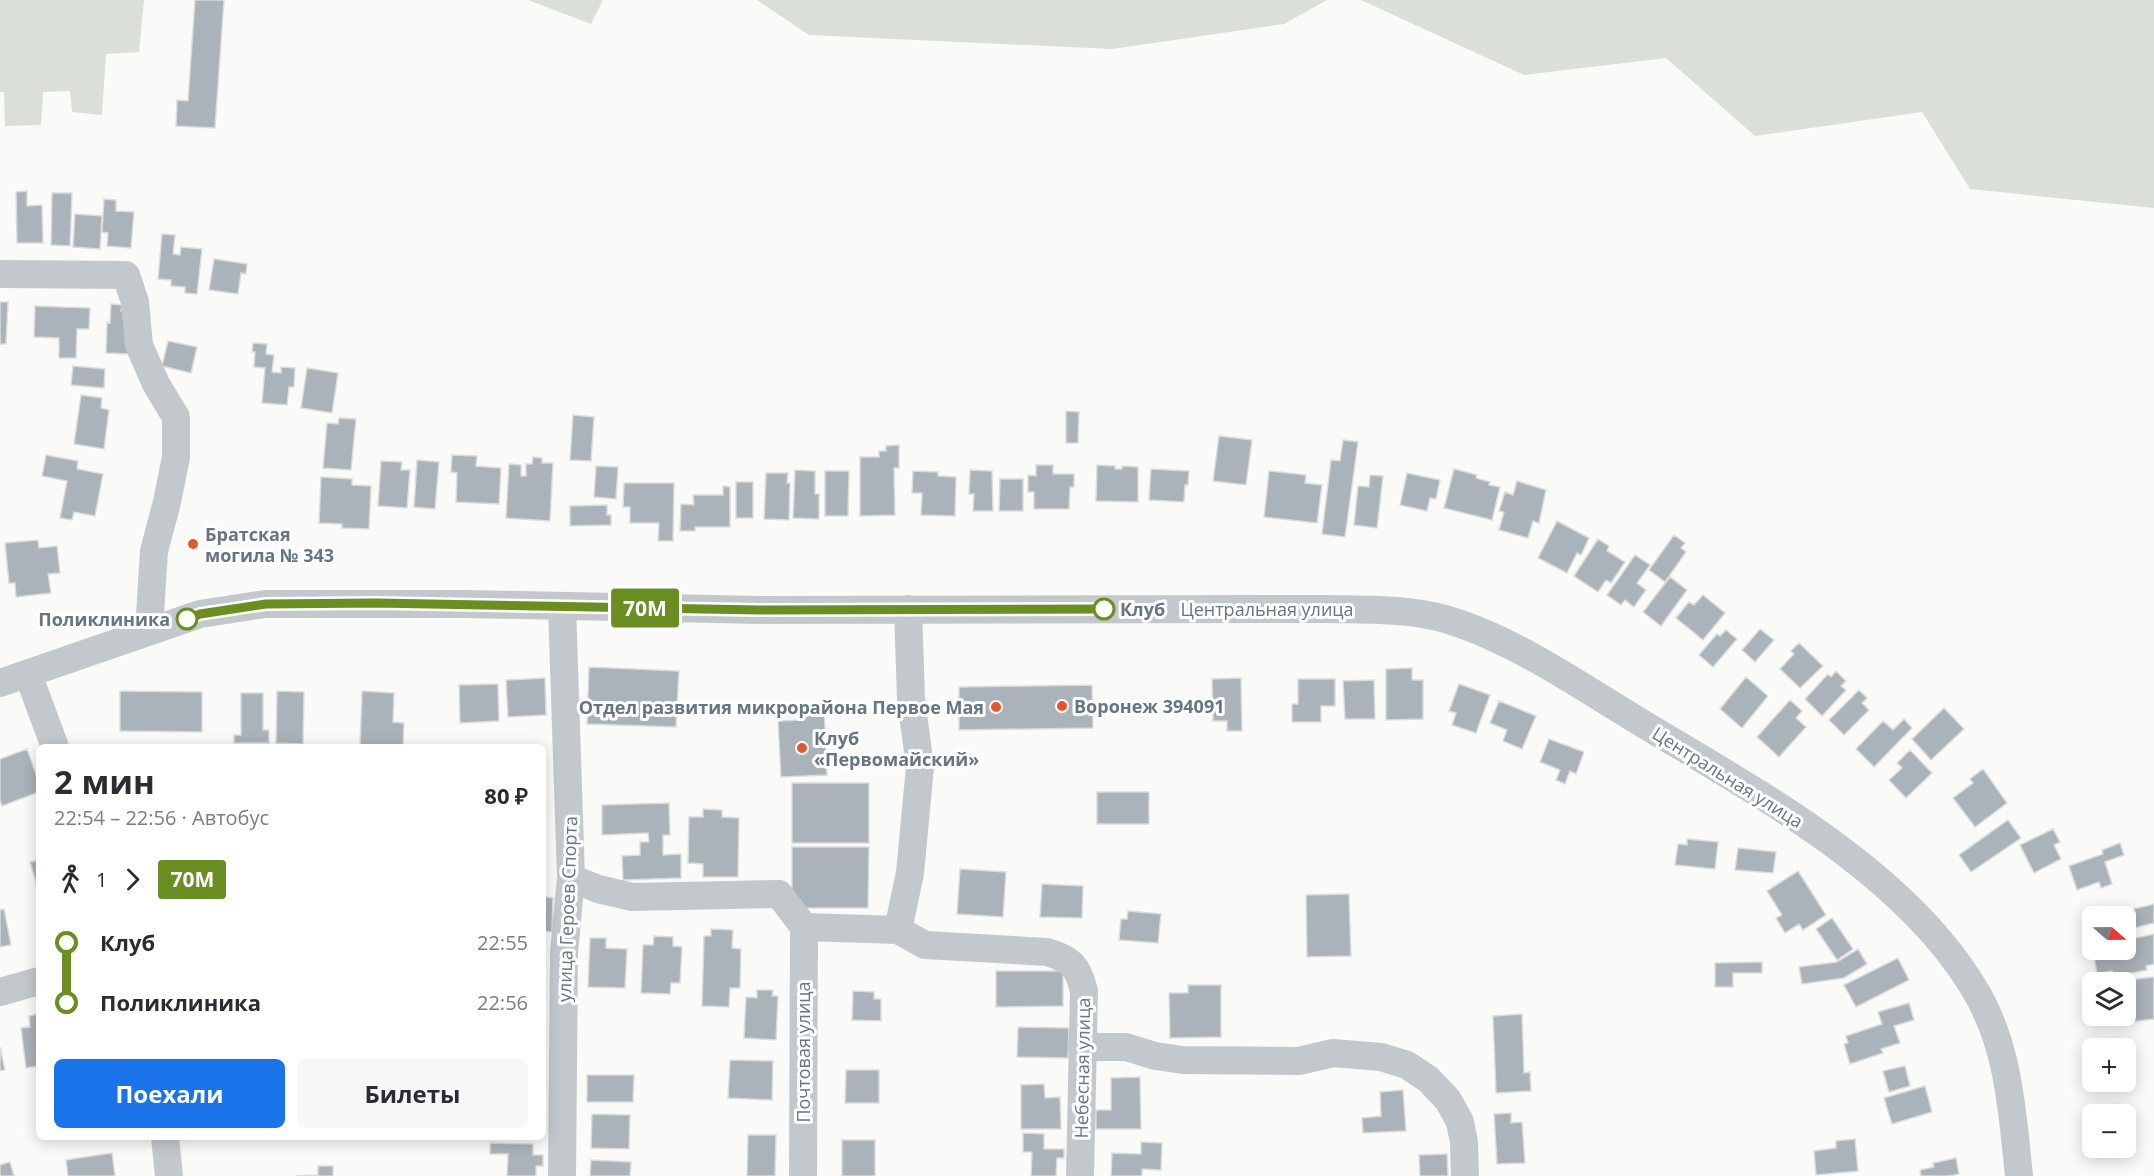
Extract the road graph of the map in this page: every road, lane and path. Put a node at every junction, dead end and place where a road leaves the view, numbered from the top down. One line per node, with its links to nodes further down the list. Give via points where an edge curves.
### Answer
1 (0, 274): 4 (street, via 126,275 135,302 139,345 176,417 176,457 154,551)
2 (562, 606): 3 (street, Центральная улица); 4 (street, Центральная улица, via 266,604 200,614); 8 (street, улица Героев Спорта)
3 (908, 609): 10 (street, via 911,699 920,767 910,873); 20 (street, Центральная улица, via 1410,610 1461,624 1513,647 1773,803 1844,853 1903,901 1930,929 1968,978 1991,1019 2004,1059)
4 (149, 631): 5 (street, Центральная улица)
5 (28, 674): 6 (street, Центральная улица); 7 (street)
6 (0, 683)
7 (54, 744)
8 (571, 878): 9 (street, via 632,897 779,894); 16 (street, улица Героев Спорта, via 564,953)
9 (804, 927): 10 (street); 17 (street, Почтовая улица)
10 (897, 930): 13 (street, Небесная улица, via 925,945 1062,956 1080,975 1084,991)
11 (36, 982): 12 (street)
12 (0, 992)
13 (1082, 1047): 18 (street, Небесная улица); 19 (street, via 1126,1047 1183,1060 1299,1061 1333,1053 1381,1057 1407,1065 1428,1078 1448,1100 1460,1122)
14 (165, 1140): 15 (street)
15 (169, 1176)
16 (562, 1176)
17 (803, 1176)
18 (1080, 1176)
19 (1465, 1176)
20 (2019, 1176)

